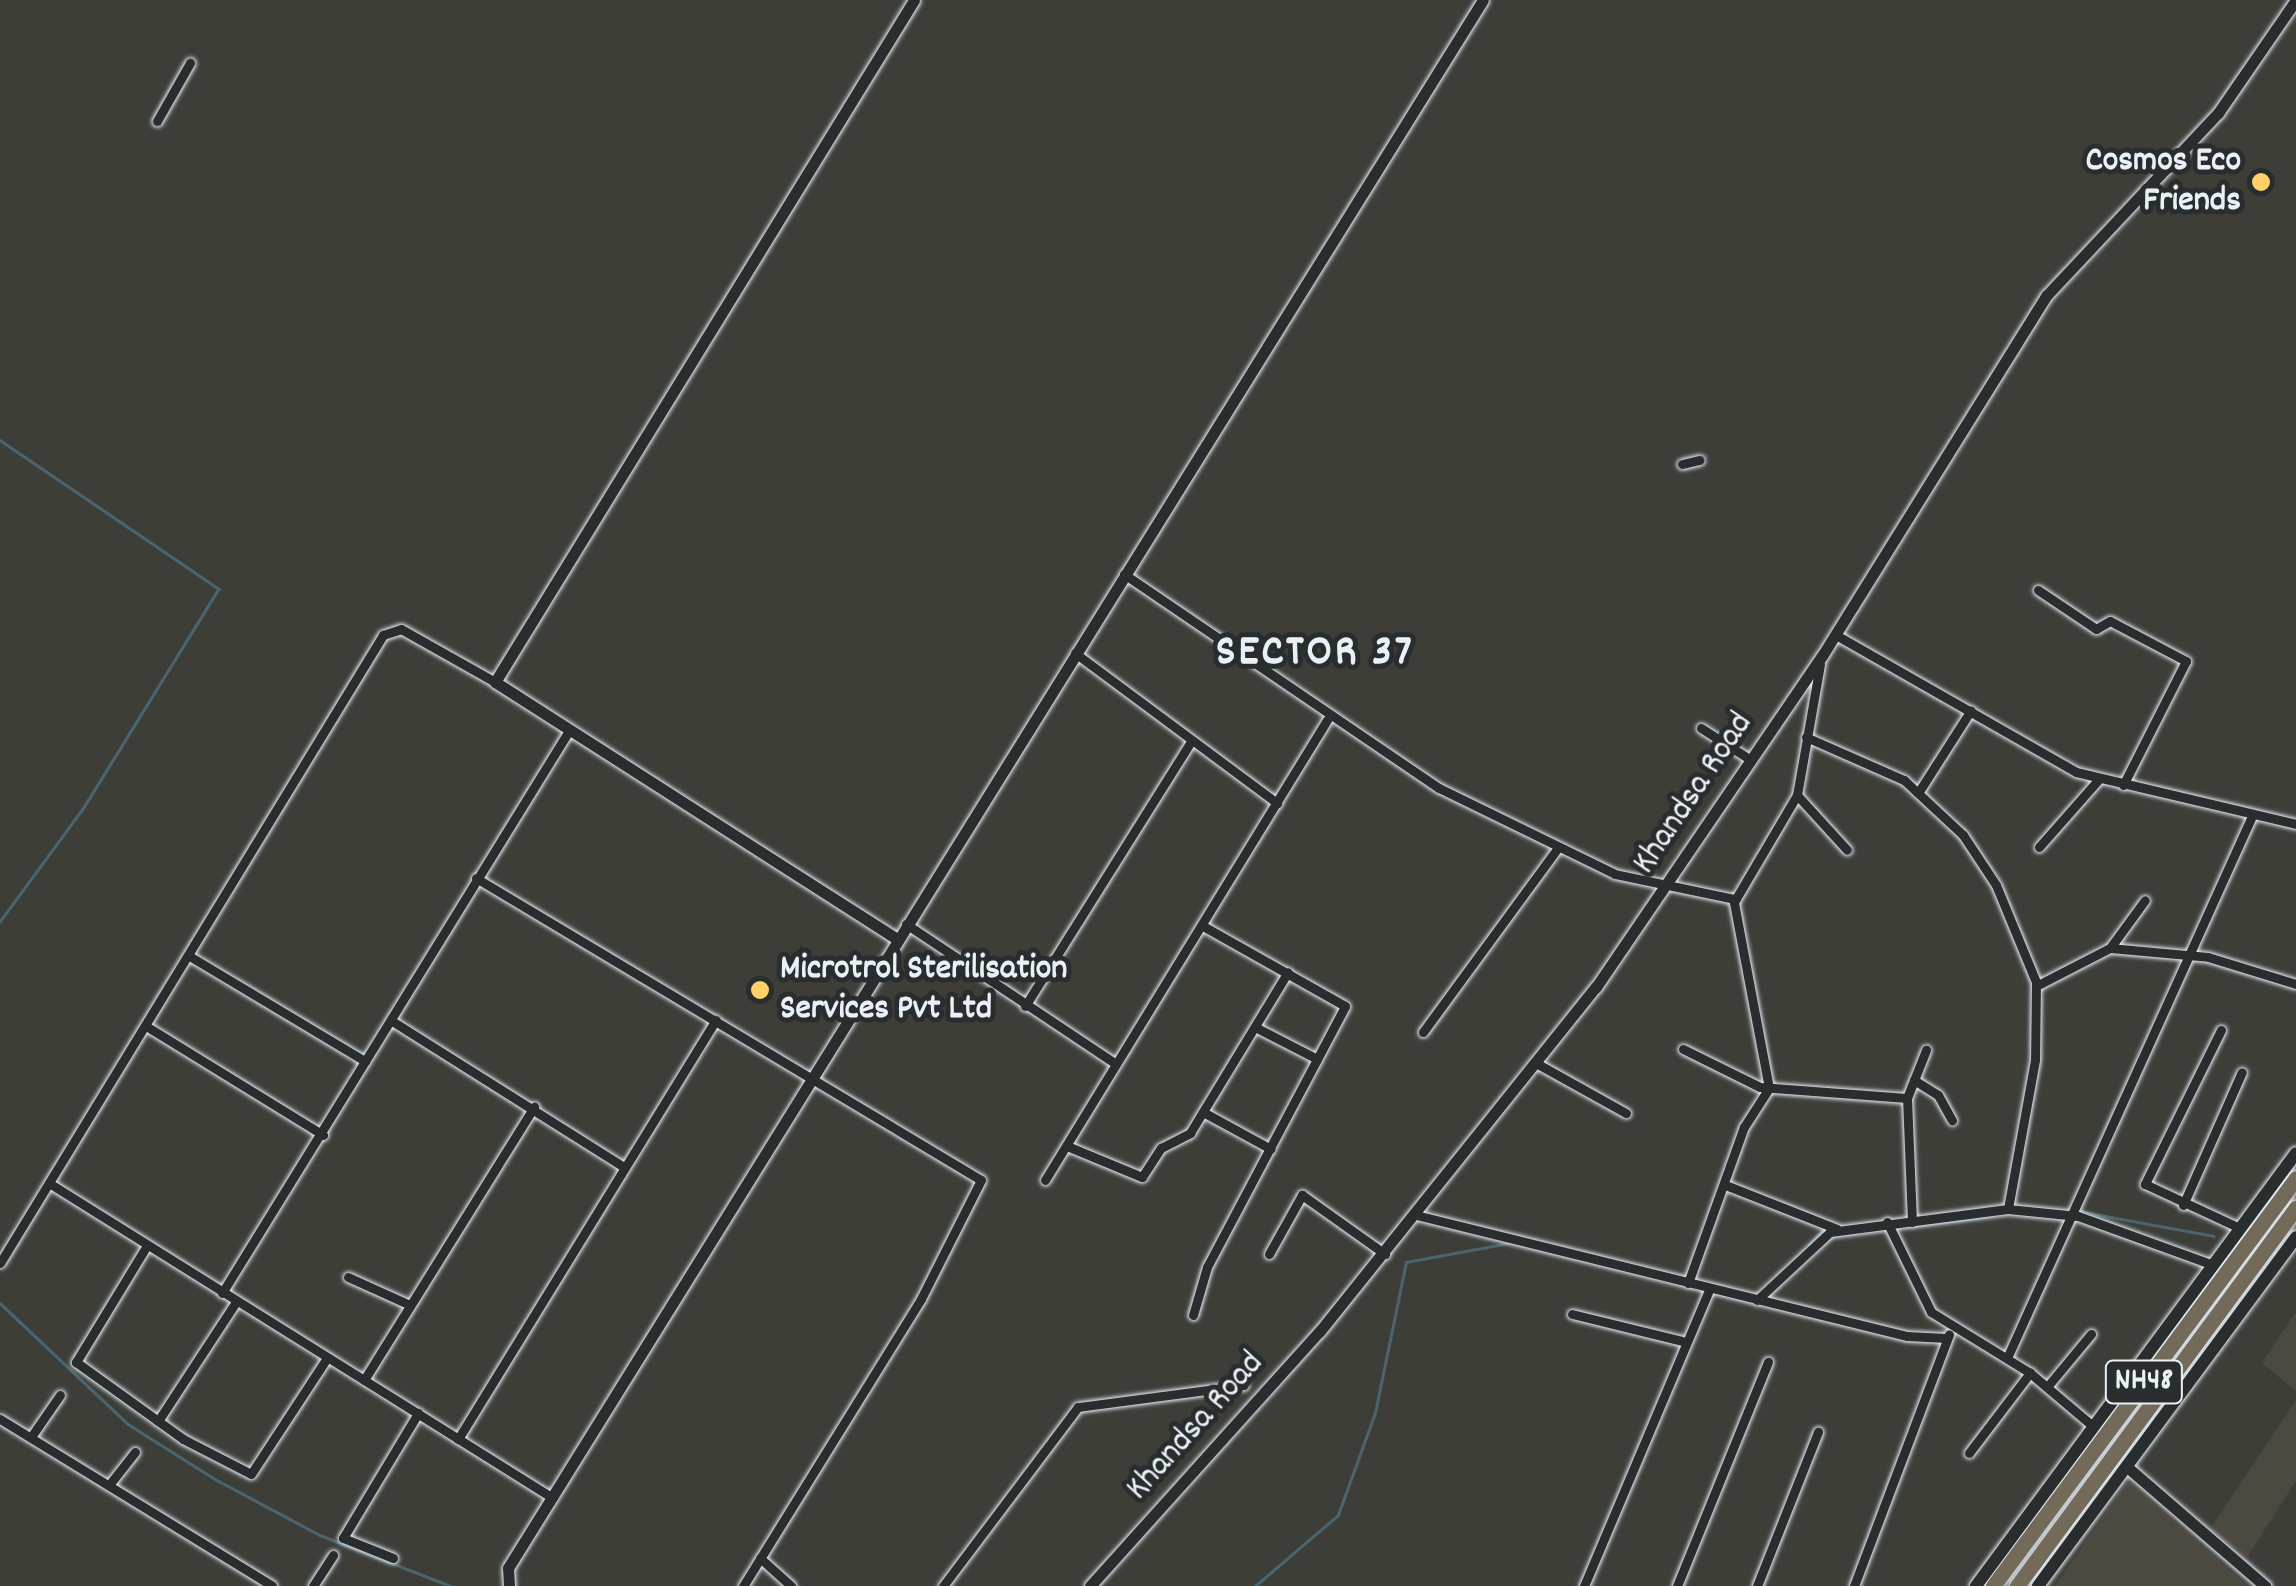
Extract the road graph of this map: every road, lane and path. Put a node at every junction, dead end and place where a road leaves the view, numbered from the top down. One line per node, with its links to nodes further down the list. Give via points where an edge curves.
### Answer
1 (914, 0): 13 (street)
2 (1483, 0): 8 (street)
3 (2296, 0): 10 (street, Khandsa Road, via 2218,113 2047,296)
4 (190, 64): 5 (street)
5 (156, 121)
6 (1700, 460): 7 (street)
7 (1682, 464)
8 (1124, 574): 11 (street); 15 (street)
9 (2038, 590): 22 (street, via 2096,630 2110,621 2186,661)
10 (1836, 635): 12 (street, Khandsa Road); 14 (street)
11 (1075, 653): 19 (street); 35 (street)
12 (1822, 656): 18 (street); 20 (street, Khandsa Road)
13 (495, 682): 17 (street); 40 (street, via 404,630 387,632)
14 (1971, 710): 21 (street); 23 (street)
15 (1327, 720): 25 (street); 29 (street)
16 (1701, 728): 20 (street)
17 (568, 734): 31 (street); 37 (street)
18 (1806, 737): 23 (street); 24 (street)
19 (1190, 741): 25 (street); 44 (street)
20 (1748, 758): 32 (street, Khandsa Road)
21 (2099, 779): 22 (street); 28 (street)
22 (2123, 785): 26 (street)
23 (1918, 793): 43 (street, via 1985,867)
24 (1797, 794): 30 (street); 33 (street)
25 (1278, 803): 36 (street)
26 (2251, 818): 27 (street); 39 (street)
27 (2296, 824)
28 (2039, 848)
29 (1557, 849): 32 (street); 50 (street)
30 (1848, 850)
31 (476, 878): 45 (street); 46 (street)
32 (1665, 888): 33 (street); 55 (street, Khandsa Road)
33 (1735, 900): 60 (street)
34 (2145, 900): 38 (street)
35 (906, 924): 37 (street); 44 (street)
36 (1205, 927): 41 (street); 56 (street)
37 (897, 939): 58 (street)
38 (2110, 948): 39 (street); 43 (street)
39 (2190, 955): 42 (street); 79 (street)
40 (190, 957): 47 (street); 54 (street)
41 (1288, 972): 48 (street); 53 (street, via 1344,1000)
42 (2296, 984)
43 (2036, 986): 77 (street, via 2035,1060)
44 (1025, 1006): 56 (street)
45 (716, 1020): 58 (street); 70 (street)
46 (392, 1021): 54 (street); 62 (street)
47 (146, 1026): 66 (street); 73 (street)
48 (1256, 1028): 53 (street); 63 (street)
49 (2221, 1030): 75 (street, via 2145,1182)
50 (1423, 1032)
51 (1682, 1049): 60 (street)
52 (1926, 1050): 59 (street)
53 (1318, 1059): 68 (street)
54 (365, 1061): 66 (street)
55 (1536, 1063): 64 (street); 78 (street, Khandsa Road)
56 (1116, 1064): 67 (street)
57 (2242, 1072): 75 (street)
58 (812, 1079): 122 (street); 125 (street, via 976,1174 981,1190)
59 (1914, 1080): 61 (street); 65 (street, via 1938,1095)
60 (1769, 1088): 61 (street); 74 (street, via 1744,1127)
61 (1907, 1098): 81 (street)
62 (534, 1106): 70 (street); 97 (street)
63 (1203, 1112): 67 (street, via 1138,1179); 68 (street)
64 (1626, 1113)
65 (1952, 1120)
66 (323, 1135): 94 (street)
67 (1067, 1146): 72 (street)
68 (1271, 1149): 99 (street, via 1207,1267)
69 (2296, 1153): 82 (main road)
70 (624, 1167): 117 (street)
71 (2296, 1178): 93 (highway, NH48)
72 (1046, 1180)
73 (49, 1183): 85 (street); 88 (street)
74 (1728, 1186): 83 (street); 91 (street)
75 (2183, 1205): 82 (street)
76 (2296, 1208): 139 (highway, NH48)
77 (2008, 1210): 79 (street); 81 (street)
78 (1416, 1215): 87 (street, Khandsa Road); 91 (street)
79 (2078, 1216): 89 (street); 104 (street)
80 (1886, 1222): 81 (street); 83 (street); 100 (street, via 1926,1307)
81 (1912, 1222)
82 (2240, 1228): 89 (main road)
83 (1838, 1229): 95 (street, via 1802,1250)
84 (2296, 1238): 120 (main road)
85 (146, 1247): 94 (street); 113 (street, via 76,1362)
86 (1269, 1254): 87 (street, via 1302,1195)
87 (1385, 1254): 132 (street, Khandsa Road)
88 (0, 1262)
89 (2213, 1265): 93 (main road)
90 (348, 1277): 97 (street)
91 (1688, 1283): 92 (street)
92 (1708, 1290): 95 (street); 102 (street)
93 (2202, 1291): 114 (main road); 138 (highway, NH48)
94 (222, 1293): 96 (street)
95 (1757, 1300): 100 (street)
96 (236, 1302): 103 (street); 113 (street)
97 (410, 1306): 107 (street)
98 (1572, 1314): 102 (street)
99 (1193, 1315)
100 (1950, 1332): 104 (street); 136 (street)
101 (2090, 1334): 109 (street)
102 (1682, 1342): 133 (street)
103 (326, 1358): 107 (street); 113 (street, via 251,1474)
104 (2008, 1358): 106 (street)
105 (1768, 1362): 134 (street)
106 (2030, 1373): 109 (street); 119 (street)
107 (364, 1380): 111 (street)
108 (1244, 1385): 131 (street, via 1078,1406)
109 (2047, 1387): 114 (street)
110 (60, 1394): 116 (street)
111 (418, 1413): 117 (street); 124 (street, via 344,1538)
112 (0, 1418): 116 (street)
113 (158, 1421)
114 (2094, 1427): 137 (main road)
115 (1818, 1432): 135 (street)
116 (31, 1437): 121 (street)
117 (458, 1438): 122 (street)
118 (134, 1452): 121 (street)
119 (1969, 1452)
120 (2126, 1466): 140 (main road); 141 (street)
121 (109, 1485): 127 (street)
122 (553, 1498): 126 (street)
123 (333, 1555): 128 (street)
124 (393, 1558)
125 (760, 1558): 129 (street); 130 (street)
126 (505, 1584)
127 (272, 1586)
128 (313, 1586)
129 (744, 1586)
130 (791, 1586)
131 (943, 1586)
132 (1090, 1586)
133 (1584, 1586)
134 (1677, 1586)
135 (1757, 1586)
136 (1854, 1586)
137 (1976, 1586)
138 (1993, 1586)
139 (2017, 1586)
140 (2038, 1586)
141 (2265, 1586)

